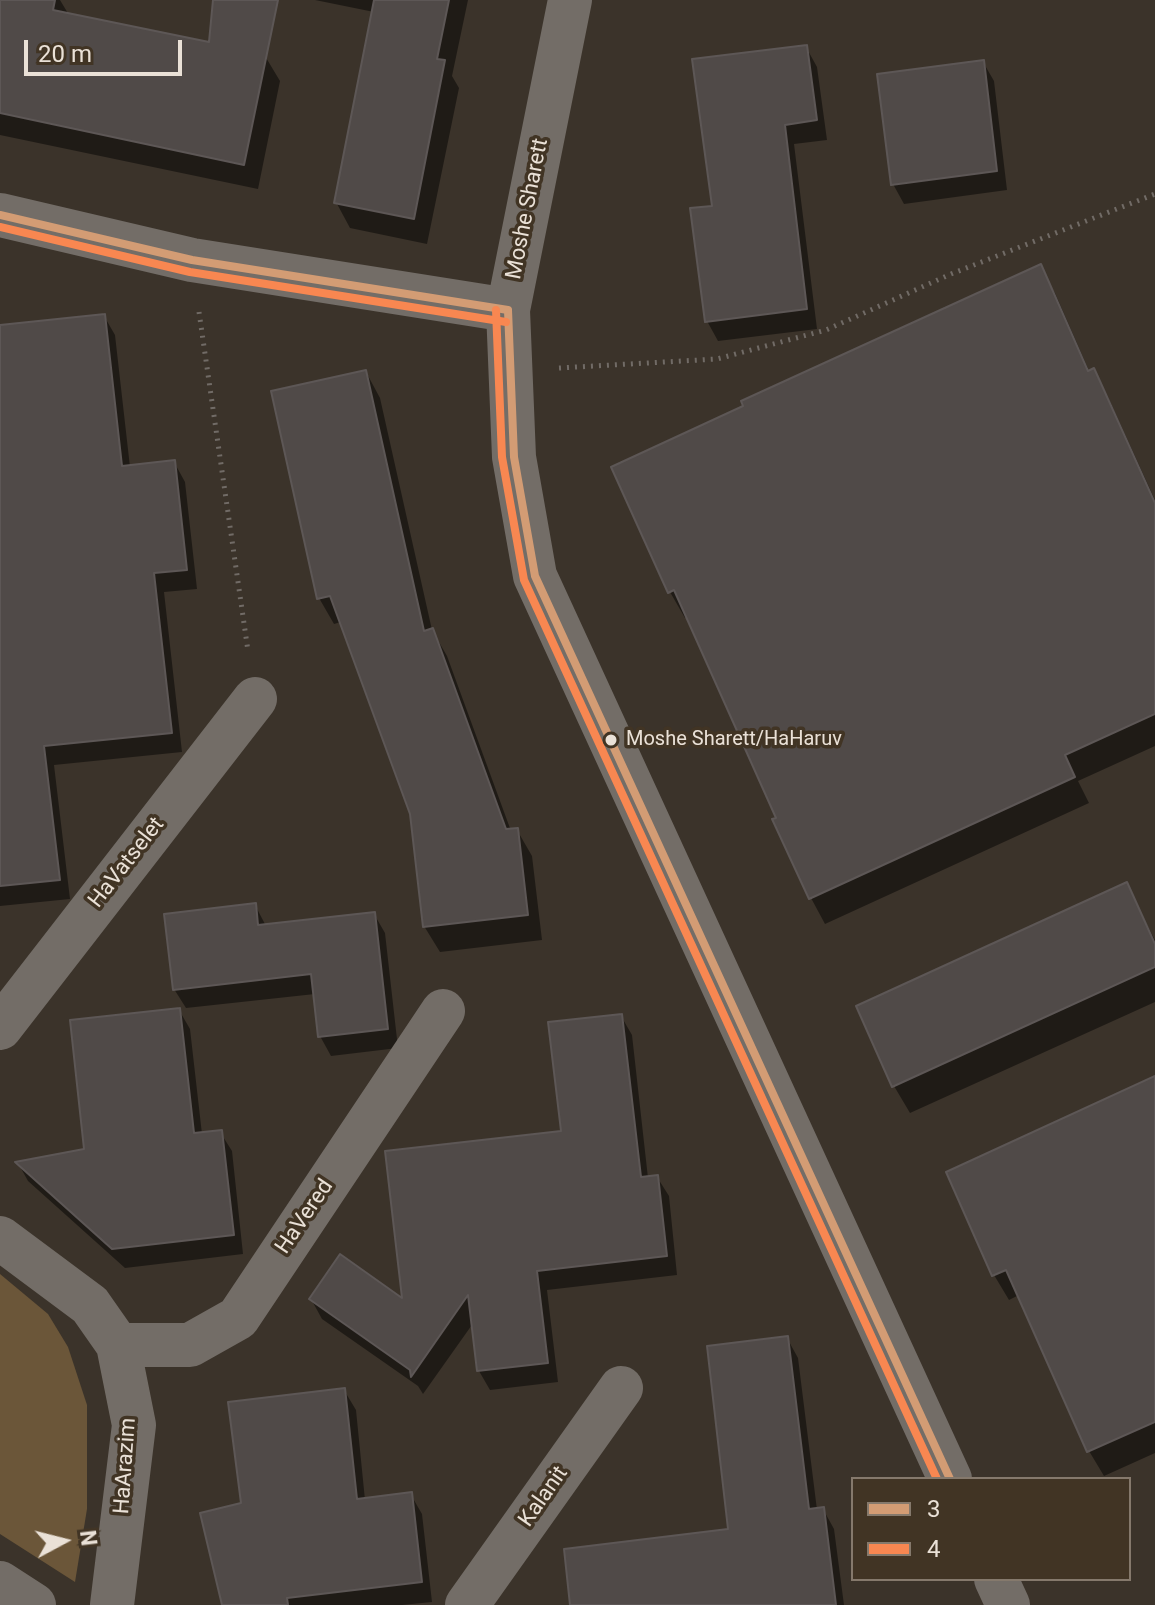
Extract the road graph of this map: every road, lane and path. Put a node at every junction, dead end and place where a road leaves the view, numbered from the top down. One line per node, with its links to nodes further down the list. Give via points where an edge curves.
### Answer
1 (570, 0): 5 (street, Moshe Sharett)
2 (1155, 194): 6 (path, via 826,330 717,359)
3 (0, 215): 4 (street)
4 (192, 260): 5 (street); 7 (path)
5 (508, 310): 6 (street, Moshe Sharett)
6 (510, 371): 13 (street, Moshe Sharett, via 514,457 535,576)
7 (255, 699): 9 (street, HaVatselet)
8 (443, 1011): 11 (street, HaVered, via 238,1318 190,1345)
9 (0, 1028)
10 (0, 1238): 11 (street, HaArazim, via 90,1305)
11 (118, 1345): 15 (street, HaArazim, via 134,1425)
12 (621, 1388): 16 (street, Kalanit)
13 (949, 1477)
14 (997, 1581): 17 (street)
15 (112, 1605)
16 (467, 1605)
17 (1008, 1605)

